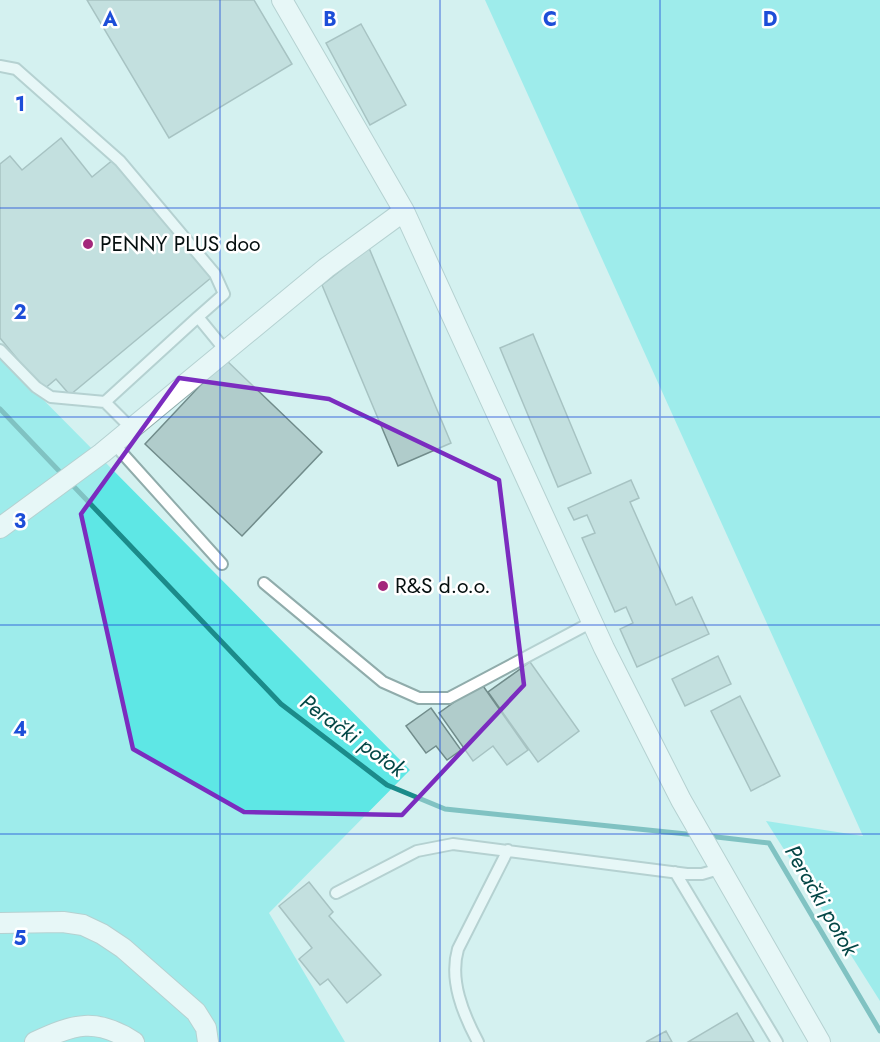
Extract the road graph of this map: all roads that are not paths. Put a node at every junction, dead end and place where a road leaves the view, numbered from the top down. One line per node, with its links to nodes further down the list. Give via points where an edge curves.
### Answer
1 (282, 0): 3 (street)
2 (0, 66): 4 (lane, via 16,69 120,161 215,274 224,294)
3 (404, 210): 6 (street); 13 (street)
4 (198, 316): 6 (lane); 7 (lane)
5 (0, 350): 7 (lane, via 51,397)
6 (225, 350): 8 (street)
7 (105, 402): 8 (lane)
8 (132, 429): 9 (street)
9 (108, 448): 10 (street); 11 (lane)
10 (0, 528)
11 (222, 564)
12 (264, 583): 13 (lane, via 384,682 418,699 449,698)
13 (592, 622): 15 (street)
14 (508, 850): 16 (lane); 17 (lane, via 435,845); 22 (lane, via 454,961 461,1003)
15 (716, 862): 16 (lane, via 702,874); 24 (street)
16 (675, 872): 23 (lane)
17 (336, 893)
18 (0, 923): 21 (street, via 63,922 102,934 196,1012 206,1028)
19 (35, 1042): 20 (street, via 76,1025 101,1025)
20 (134, 1042)
21 (208, 1042)
22 (478, 1042)
23 (777, 1042)
24 (820, 1042)

